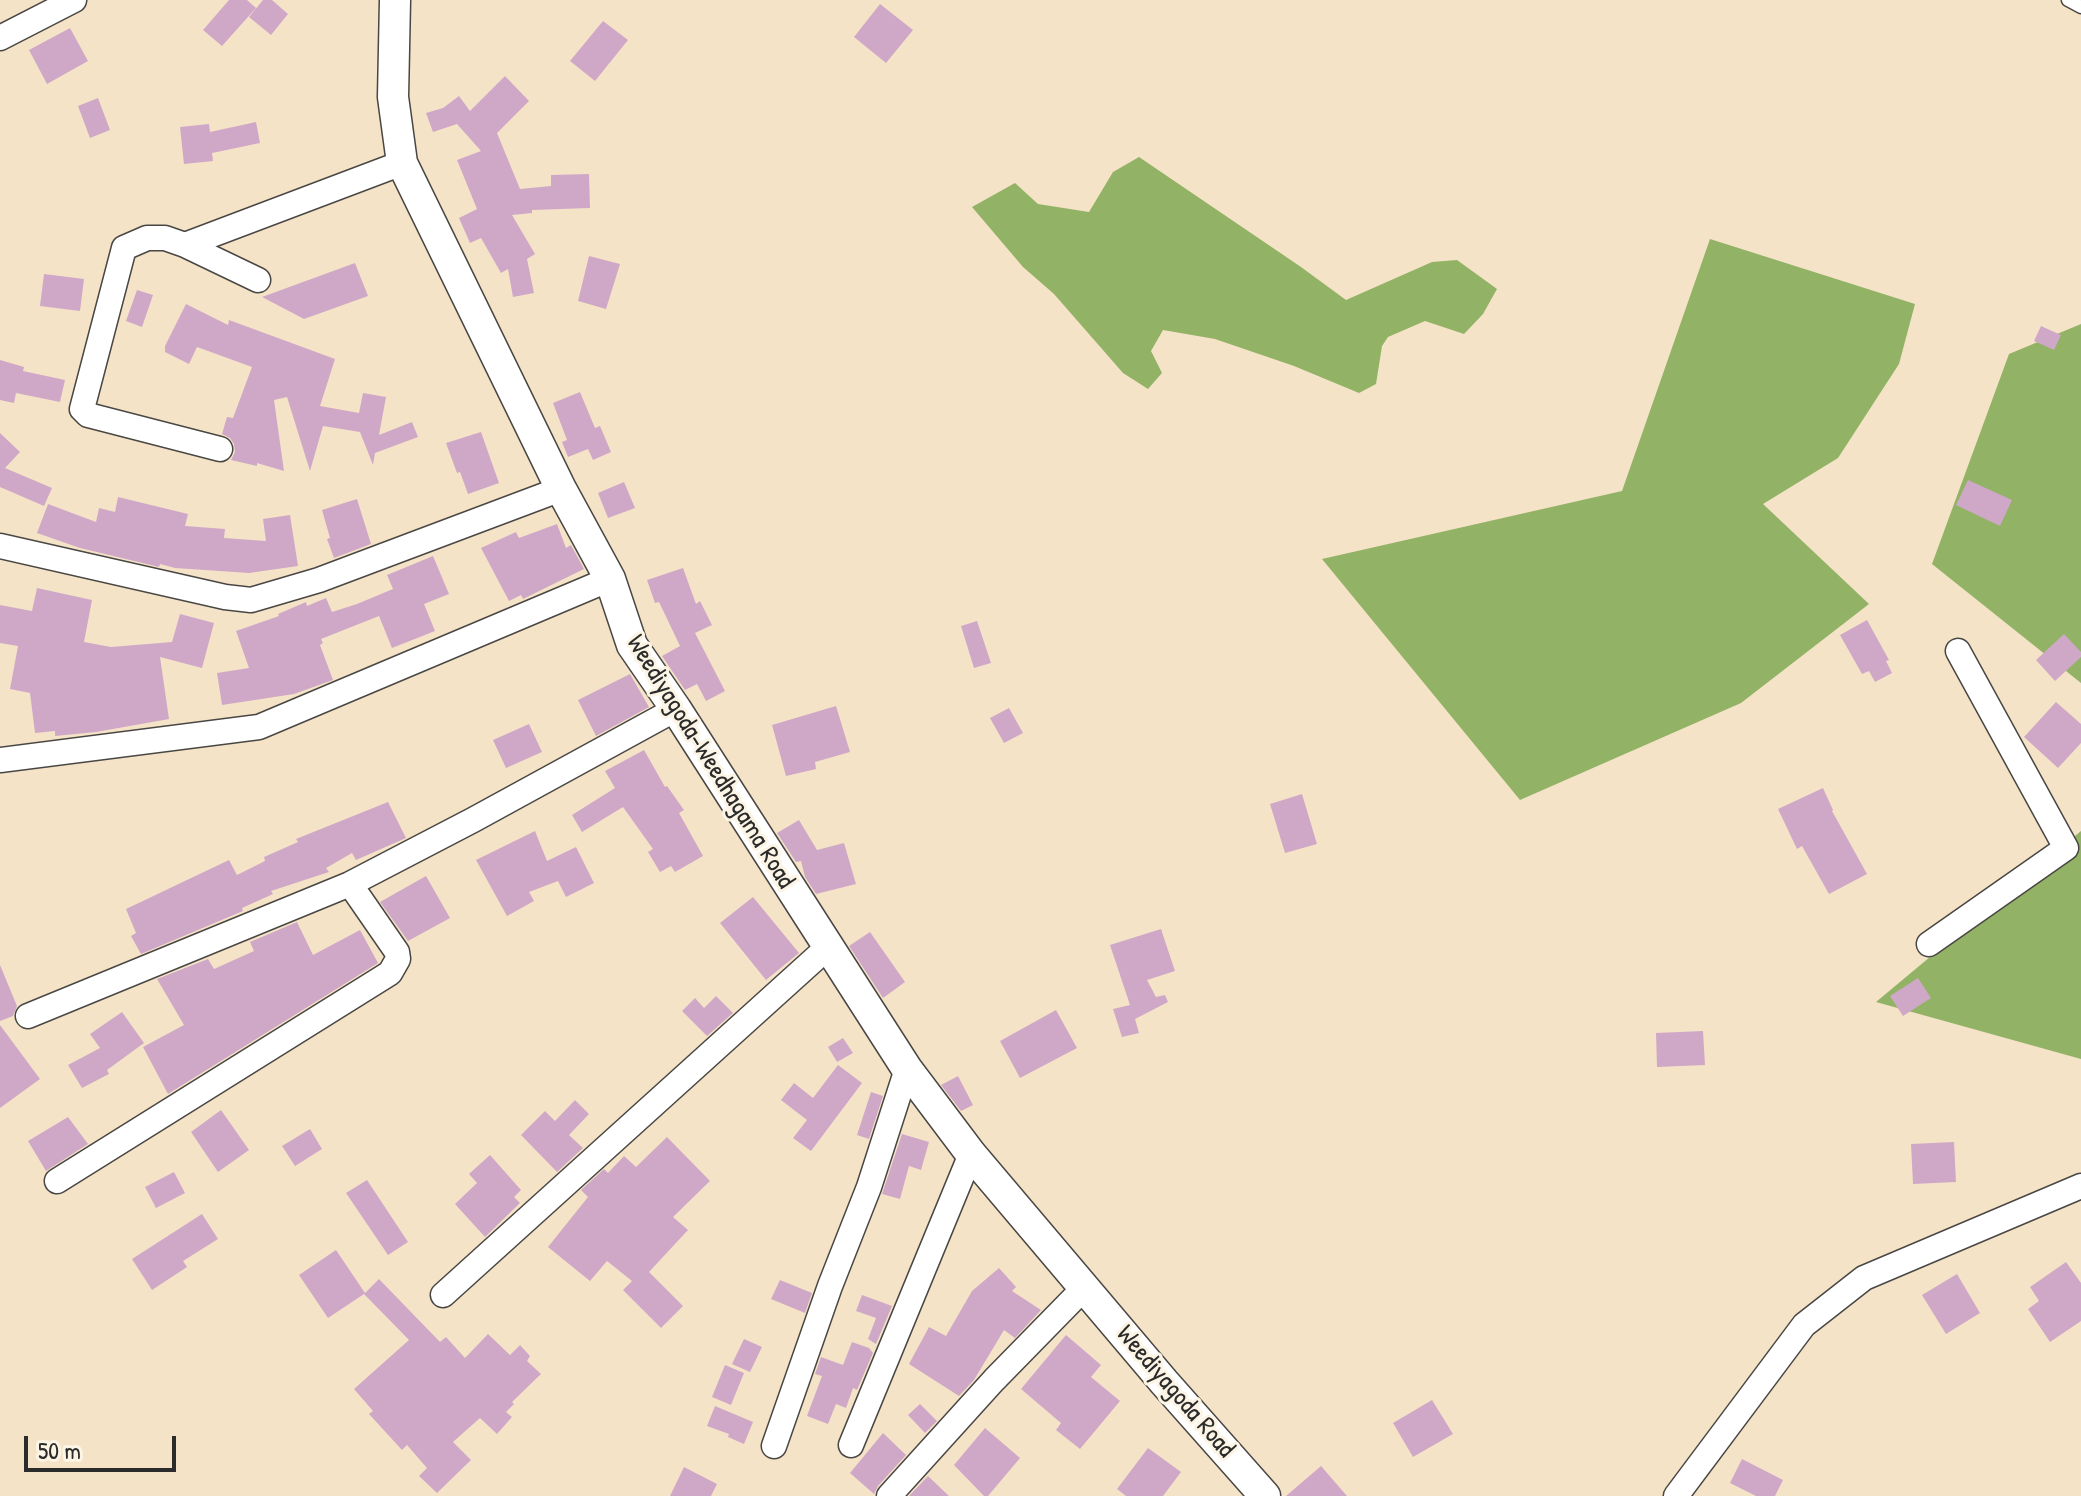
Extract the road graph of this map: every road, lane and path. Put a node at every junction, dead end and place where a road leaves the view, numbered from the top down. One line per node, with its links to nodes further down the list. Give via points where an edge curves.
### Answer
1 (74, 0): 5 (street)
2 (395, 0): 6 (street, Weediyagoda-Weedhagama Road, via 393,97)
3 (2068, 0): 4 (lane)
4 (2081, 7)
5 (0, 38)
6 (402, 163): 7 (street); 10 (street, Weediyagoda-Weedhagama Road)
7 (185, 245): 8 (street); 9 (street, via 147,238 124,248 81,406 88,415)
8 (258, 280)
9 (220, 449)
10 (561, 489): 11 (street, via 319,580 251,600); 12 (street, Weediyagoda-Weedhagama Road)
11 (0, 546)
12 (610, 579): 14 (street, Weediyagoda-Weedhagama Road, via 632,645); 15 (street, via 259,727)
13 (1958, 651): 16 (street)
14 (676, 709): 17 (street); 19 (street, Weediyagoda-Weedhagama Road)
15 (0, 760)
16 (2073, 851): 18 (street)
17 (350, 884): 20 (street); 23 (street, via 397,952 390,973)
18 (1929, 944)
19 (828, 947): 21 (street, Weediyagoda-Weedhagama Road); 26 (street)
20 (28, 1016)
21 (907, 1069): 22 (street, Weediyagoda-Weedhagama Road); 28 (street)
22 (971, 1154): 25 (street, Weediyagoda-Weedhagama Road); 27 (street)
23 (57, 1181)
24 (2081, 1186): 31 (street, via 1864,1278 1804,1325)
25 (1084, 1288): 29 (street); 30 (street, Weediyagoda Road)
26 (443, 1295)
27 (851, 1445)
28 (774, 1446)
29 (889, 1496)
30 (1265, 1496)
31 (1676, 1496)

